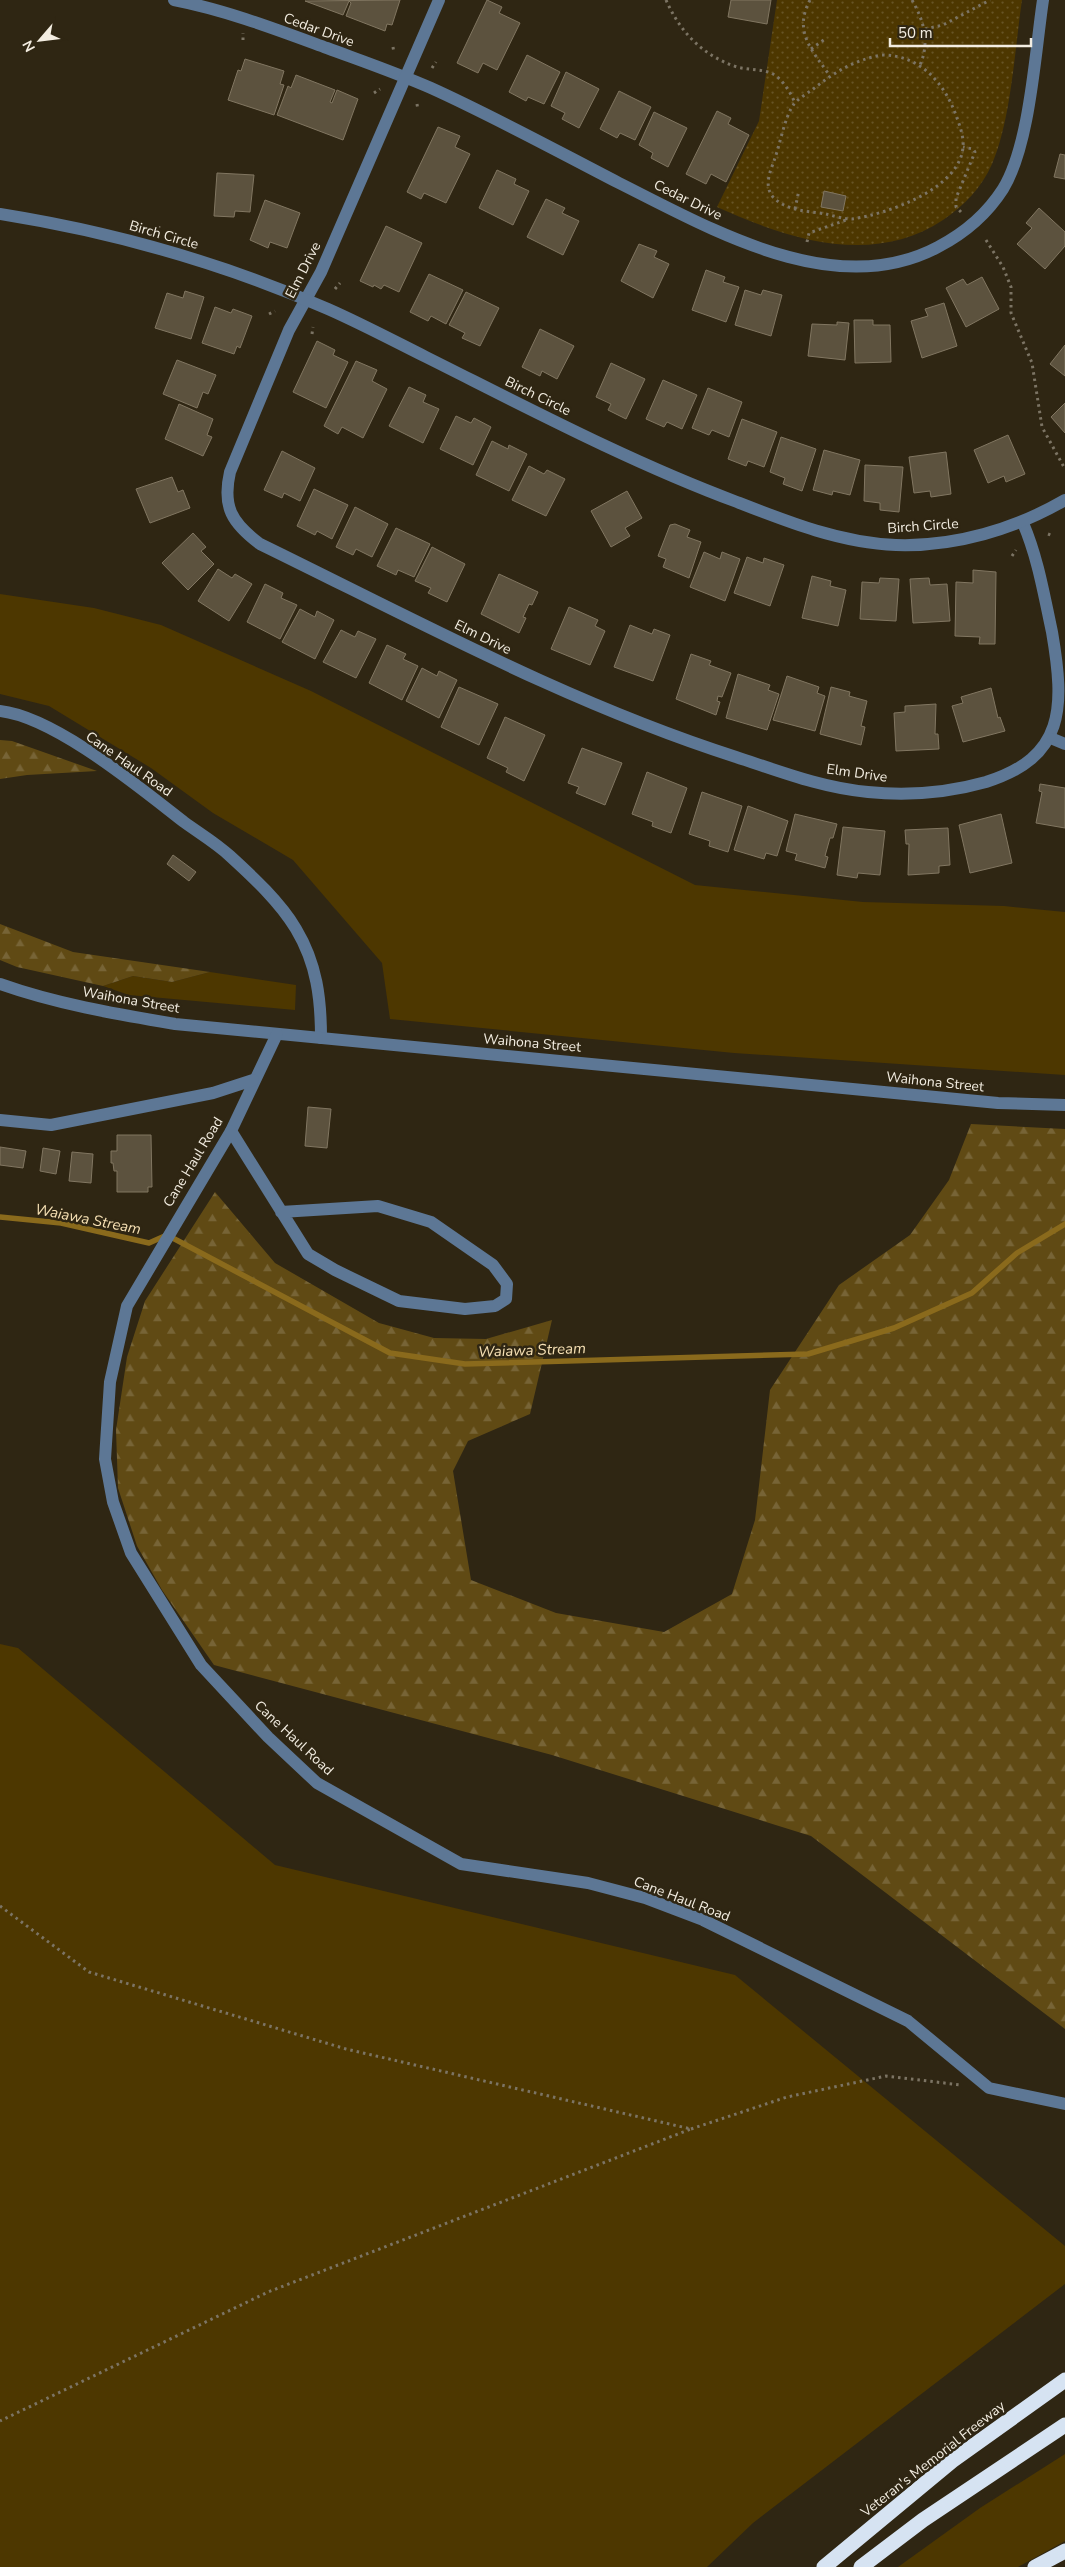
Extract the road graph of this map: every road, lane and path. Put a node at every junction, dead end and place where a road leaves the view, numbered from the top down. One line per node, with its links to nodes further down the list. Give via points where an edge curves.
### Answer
1 (174, 0): 17 (street, Cedar Drive, via 282,32)
2 (439, 0): 17 (street, Elm Drive)
3 (666, 0): 20 (path, via 684,31 706,52 738,67 771,73 782,82)
4 (810, 0): 11 (path, via 802,25)
5 (912, 0): 8 (path)
6 (990, 0): 8 (path, via 944,25)
7 (1043, 0): 17 (street, Cedar Drive, via 1020,147 1002,191 972,225 952,240 929,252 886,265 826,265 772,252 729,236)
8 (925, 29): 14 (path, via 926,48)
9 (826, 39): 11 (path)
10 (394, 47): 12 (path)
11 (811, 49): 16 (path)
12 (394, 53)
13 (436, 62): 15 (path)
14 (920, 65): 16 (path, via 894,55 882,55 859,61); 23 (path, via 940,84 950,100)
15 (432, 68)
16 (830, 76): 20 (path)
17 (406, 78): 35 (street, Elm Drive)
18 (380, 89): 19 (path)
19 (374, 93)
20 (795, 103): 25 (path, via 768,182 772,196 784,206)
21 (418, 104): 22 (path)
22 (418, 110)
23 (963, 147): 26 (path, via 975,152 956,198 956,207); 28 (path, via 949,175 927,194)
24 (799, 190): 25 (path)
25 (795, 209): 28 (path)
26 (961, 212)
27 (0, 214): 35 (street, Birch Circle, via 66,225 157,248 229,269)
28 (850, 219): 30 (path, via 809,233)
29 (986, 240): 40 (path, via 1012,287 1011,313 1032,363 1042,426)
30 (807, 242)
31 (298, 267): 32 (path)
32 (298, 273)
33 (340, 283): 34 (path)
34 (335, 289)
35 (306, 300): 42 (street, Birch Circle, via 624,456 699,488 830,535 869,543 934,543 978,536); 48 (street, Elm Drive, via 289,330 226,486 233,518 260,544 582,699 692,743 818,783 913,794 953,790 1009,774)
36 (275, 311): 37 (path)
37 (269, 314)
38 (313, 327): 39 (path)
39 (312, 334)
40 (1065, 469)
41 (1065, 500): 42 (street, Birch Circle)
42 (1022, 522): 48 (street, Elm Drive, via 1034,550 1062,682)
43 (1048, 534): 44 (path)
44 (1053, 536)
45 (1016, 550): 46 (path)
46 (1012, 556)
47 (0, 711): 51 (street, Cane Haul Road, via 31,719 59,734 125,776 229,854 296,928 314,964 321,1002)
48 (1059, 742)
49 (0, 984): 50 (street, Waihona Street, via 106,1012 175,1024)
50 (277, 1034): 51 (street, Waihona Street); 52 (street, Cane Haul Road)
51 (321, 1038): 53 (street, Waihona Street, via 998,1103)
52 (253, 1080): 54 (street, via 213,1093 50,1125); 55 (street, Cane Haul Road)
53 (1065, 1105)
54 (0, 1120)
55 (231, 1131): 56 (street); 58 (street, Cane Haul Road, via 127,1306 110,1382 105,1459 130,1553 201,1665 268,1737 317,1783 461,1864 588,1883 645,1898 703,1920 908,2021)
56 (281, 1212): 56 (street, via 308,1254 399,1301 465,1309 495,1306 506,1299 507,1284 493,1265 431,1222 378,1206)
57 (0, 1906): 60 (path, via 89,1972 346,2049)
58 (989, 2088): 59 (street, Cane Haul Road); 60 (path, via 886,2076 787,2097)
59 (1065, 2104)
60 (691, 2129): 62 (path, via 268,2292)
61 (1065, 2380): 65 (highway, Veteran's Memorial Freeway, via 952,2461)
62 (0, 2420)
63 (1065, 2425): 66 (highway, via 923,2520)
64 (1065, 2551): 67 (highway)
65 (824, 2567)
66 (861, 2567)
67 (1035, 2567)

